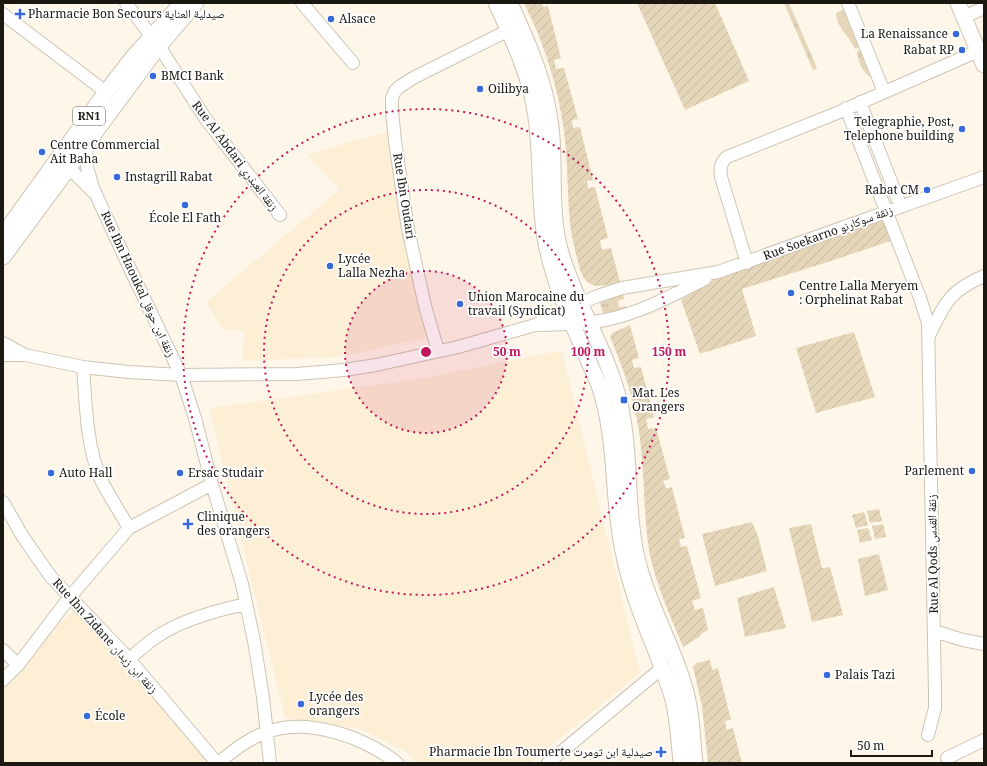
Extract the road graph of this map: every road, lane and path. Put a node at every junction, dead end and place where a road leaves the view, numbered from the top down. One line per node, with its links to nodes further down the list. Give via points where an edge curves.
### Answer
1 (126, 3): 13 (street, Rue Al Abdari زنقة العبدري)
2 (182, 3): 13 (main road, RN1)
3 (196, 3): 13 (main road, RN1)
4 (302, 3): 15 (street)
5 (496, 3): 12 (main road)
6 (510, 3): 32 (main road, via 536,63 546,94 551,127 559,243)
7 (848, 3): 17 (street)
8 (958, 3): 11 (main road)
9 (984, 8): 11 (street)
10 (3, 14): 16 (street)
11 (964, 17): 14 (main road)
12 (509, 30): 32 (main road, via 531,91 537,127 545,238 552,268); 38 (street, Rue Ibn Oudari, via 398,86 392,98 395,141 413,253)
13 (155, 41): 16 (main road, RN1); 20 (main road, RN1); 26 (street, Rue Al Abdari زنقة العبدري, via 205,118)
14 (981, 58): 17 (street)
15 (353, 63)
16 (106, 92): 27 (main road, RN1)
17 (884, 92): 18 (street)
18 (860, 102): 19 (street); 24 (street)
19 (846, 108): 25 (street, Rue Al Qods زنقة القدس); 29 (street, via 732,154 723,160 720,167 721,176)
20 (86, 143): 21 (main road, RN1); 23 (street, Rue Ibn Haoukal زنقة ابن حوقل, via 87,167)
21 (68, 167): 23 (street, Rue Ibn Haoukal زنقة ابن حوقل); 28 (main road, RN1)
22 (984, 177): 24 (street, Rue Soekarno زنقة سوكارنو)
23 (96, 194): 42 (street, Rue Ibn Haoukal زنقة ابن حوقل)
24 (901, 208): 25 (street, Rue Soekarno زنقة سوكارنو)
25 (887, 211): 29 (street, Rue Soekarno زنقة سوكارنو); 36 (street, Rue Al Qods زنقة القدس, via 920,298 928,323)
26 (280, 215)
27 (3, 235)
28 (3, 257)
29 (748, 263): 30 (street, Rue Soekarno زنقة سوكارنو)
30 (718, 272): 32 (street, Rue Soekarno زنقة سوكارنو, via 622,288); 33 (street, Rue Soekarno زنقة سوكارنو, via 657,303 616,317)
31 (984, 276): 36 (street, via 963,286 949,299)
32 (574, 306): 33 (main road); 34 (main road); 35 (street, Rue Soekarno زنقة سوكارنو)
33 (588, 322): 34 (street, Rue Soekarno زنقة سوكارنو); 64 (main road, via 611,373 620,405 628,451 638,560 684,687 689,705)
34 (573, 323): 35 (street, Rue Soekarno زنقة سوكارنو); 53 (main road, via 605,401 610,429 619,534 633,594)
35 (535, 325): 38 (street)
36 (928, 339): 48 (street, Rue Al Qods زنقة القدس)
37 (3, 343): 40 (street)
38 (438, 351): 42 (street, via 376,365 318,373)
39 (3, 355): 40 (street)
40 (25, 355): 41 (street)
41 (83, 368): 42 (street); 45 (street, via 92,453 101,480)
42 (181, 374): 43 (street, Rue Ibn Haoukal زنقة ابن حوقل)
43 (212, 484): 45 (street); 47 (street, Rue Ibn Haoukal زنقة ابن حوقل)
44 (3, 502): 46 (street, Rue Ibn Zidane زنقة ابن زيدان, via 36,558)
45 (129, 528): 46 (street)
46 (69, 598): 51 (street, Rue Ibn Zidane زنقة ابن زيدان); 52 (street)
47 (246, 604): 51 (street, via 172,628); 55 (street, Rue Ibn Haoukal زنقة ابن حوقل, via 258,663)
48 (934, 631): 49 (street); 56 (street, Rue Al Qods زنقة القدس, via 935,708)
49 (984, 644)
50 (3, 650): 52 (street)
51 (129, 659): 59 (street, Rue Ibn Zidane زنقة ابن زيدان)
52 (18, 665): 54 (street)
53 (662, 668): 62 (street); 63 (main road, via 677,719)
54 (3, 680)
55 (267, 732): 59 (street, via 239,747); 60 (street, Rue Ibn Haoukal زنقة ابن حوقل); 61 (street, via 285,727 303,727 334,732 373,747)
56 (928, 735)
57 (984, 740): 58 (street)
58 (947, 758)
59 (217, 763)
60 (270, 763)
61 (397, 763)
62 (548, 763)
63 (681, 763)
64 (695, 763)

